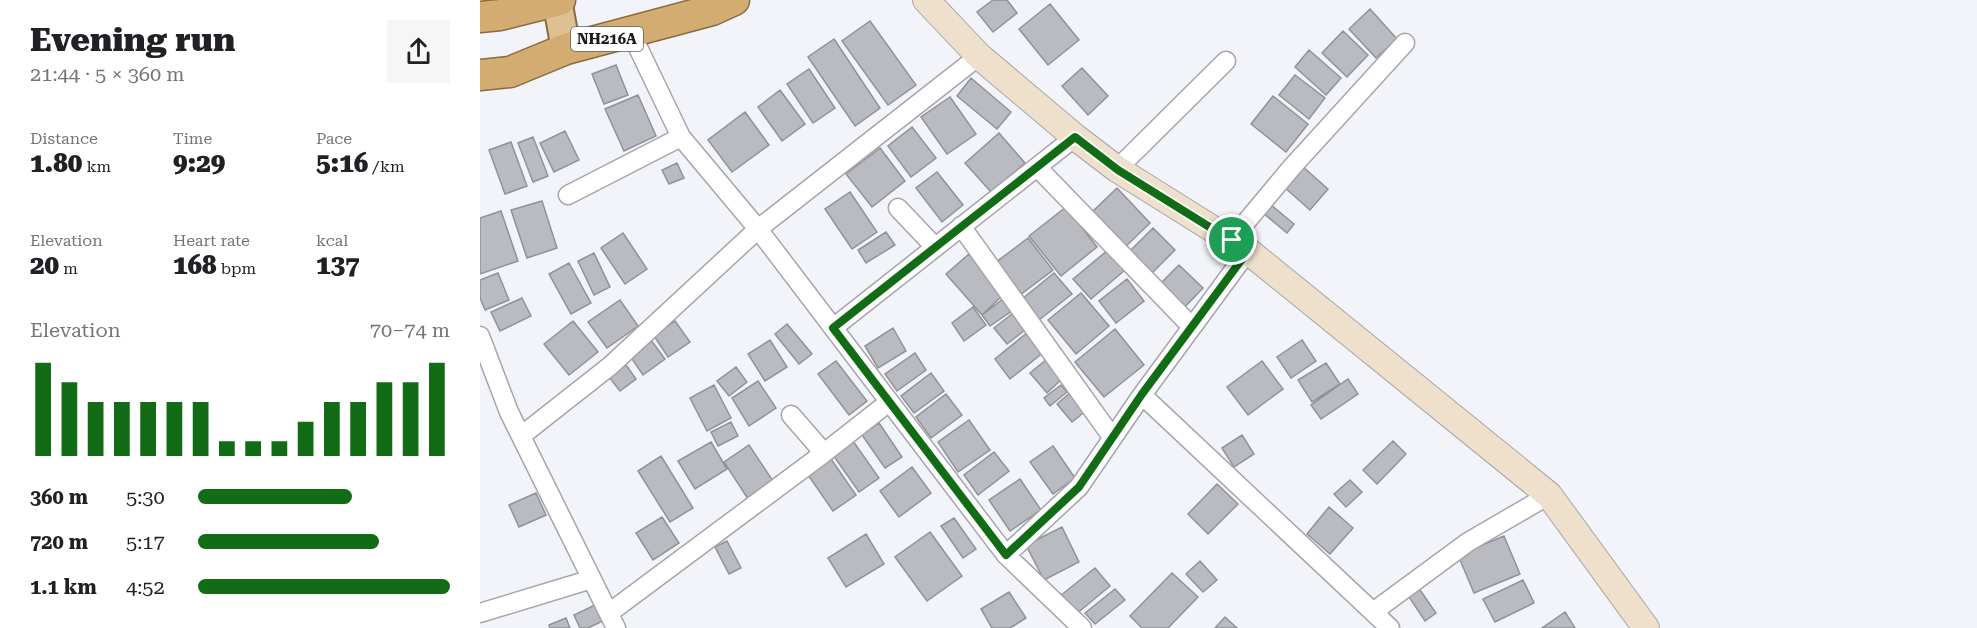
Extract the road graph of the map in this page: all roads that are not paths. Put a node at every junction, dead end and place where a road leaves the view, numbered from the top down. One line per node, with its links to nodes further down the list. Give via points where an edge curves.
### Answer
1 (558, 0): 4 (highway); 7 (main road)
2 (734, 0): 5 (highway, NH216A)
3 (926, 0): 8 (main road)
4 (480, 17)
5 (631, 33): 7 (highway, NH216A); 11 (street)
6 (1405, 43): 19 (street, via 1292,167)
7 (566, 49): 10 (highway, NH216A, via 510,72)
8 (979, 56): 12 (main road); 18 (street)
9 (1226, 61): 14 (street)
10 (480, 75)
11 (681, 137): 15 (street); 18 (street)
12 (1075, 137): 13 (street); 14 (main road)
13 (1037, 167): 17 (street); 21 (street)
14 (1118, 170): 19 (main road)
15 (568, 195)
16 (898, 208): 20 (street)
17 (961, 226): 20 (street); 28 (street)
18 (758, 229): 22 (street); 27 (street, via 610,366)
19 (1240, 246): 21 (street); 30 (main road)
20 (935, 247): 22 (street)
21 (1192, 327): 24 (street)
22 (833, 328): 25 (street)
23 (480, 336): 27 (street)
24 (1142, 394): 28 (street); 33 (street)
25 (889, 402): 29 (street); 31 (street)
26 (790, 415): 29 (street)
27 (521, 436): 32 (street)
28 (1112, 437): 31 (street, via 1079,487)
29 (824, 453): 35 (street)
30 (1549, 495): 33 (street, via 1468,542); 38 (main road)
31 (1006, 555): 36 (street)
32 (592, 579): 34 (street); 35 (street)
33 (1372, 612): 37 (street)
34 (483, 618)
35 (612, 620)
36 (1082, 628)
37 (1390, 628)
38 (1646, 628)

